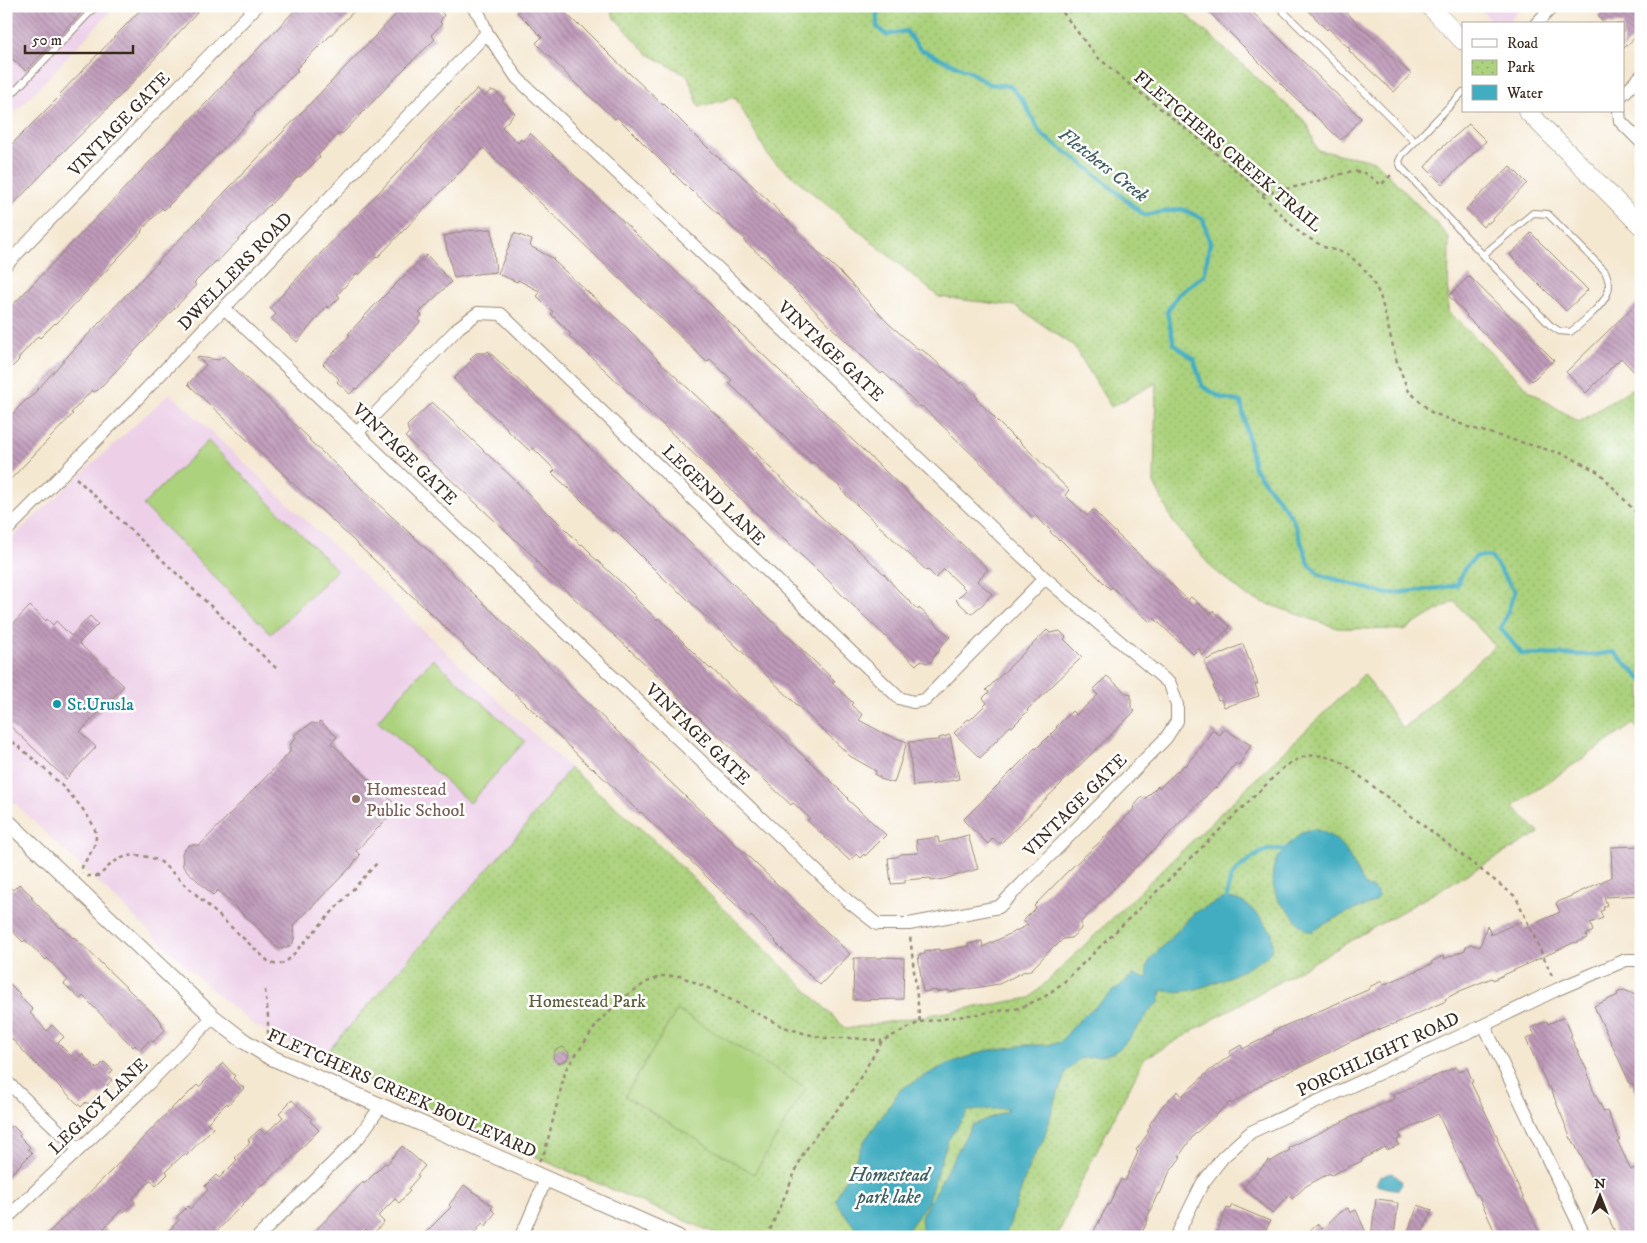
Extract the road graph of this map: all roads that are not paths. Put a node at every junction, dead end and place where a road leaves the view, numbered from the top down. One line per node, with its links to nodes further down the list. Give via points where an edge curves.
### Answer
1 (96, 6): 12 (lane)
2 (256, 6): 22 (street, VINTAGE GATE)
3 (472, 6): 8 (street, VINTAGE GATE)
4 (1278, 6): 18 (lane)
5 (1429, 6): 9 (main road)
6 (1553, 6): 7 (street)
7 (1538, 22)
8 (487, 32): 23 (street, DWELLERS ROAD); 26 (street, VINTAGE GATE, via 517,78)
9 (1462, 40)
10 (1641, 76): 14 (street)
11 (6, 83): 12 (lane)
12 (15, 92): 15 (lane)
13 (1462, 93): 18 (lane)
14 (1624, 93)
15 (6, 100)
16 (1528, 112): 20 (main road)
17 (1619, 112): 19 (street, via 1620,121)
18 (1415, 142): 21 (lane, via 1402,155 1401,167)
19 (1641, 142)
20 (1641, 226)
21 (1483, 255): 21 (lane, via 1533,213 1548,214 1605,271 1609,280 1607,296 1578,327 1570,332 1559,331)
22 (6, 265)
23 (224, 308): 24 (street, VINTAGE GATE); 25 (street, DWELLERS ROAD)
24 (358, 433): 26 (street, LEGEND LANE, via 460,327 478,313 501,314 898,698 913,702 924,700); 26 (street, VINTAGE GATE, via 849,902 876,924 909,924 999,907 1166,738 1177,721 1177,705 1170,684)
25 (6, 531)
26 (1045, 578)
27 (6, 820): 29 (street, FLETCHERS CREEK BOULEVARD)
28 (1641, 960): 30 (street, PORCHLIGHT ROAD, via 1626,960)
29 (213, 1017): 32 (street, FLETCHERS CREEK BOULEVARD, via 268,1056); 33 (street, LEGACY LANE)
30 (1484, 1025): 39 (street, PORCHLIGHT ROAD, via 1251,1132 1223,1157 1202,1184); 40 (street)
31 (6, 1081): 33 (street)
32 (381, 1106): 34 (street, FLETCHERS CREEK BOULEVARD); 36 (street, via 359,1137)
33 (78, 1149): 35 (street, LEGACY LANE)
34 (546, 1179): 37 (street); 38 (street, FLETCHERS CREEK BOULEVARD)
35 (6, 1219)
36 (258, 1237)
37 (520, 1237)
38 (678, 1237)
39 (1176, 1237)
40 (1585, 1237)

